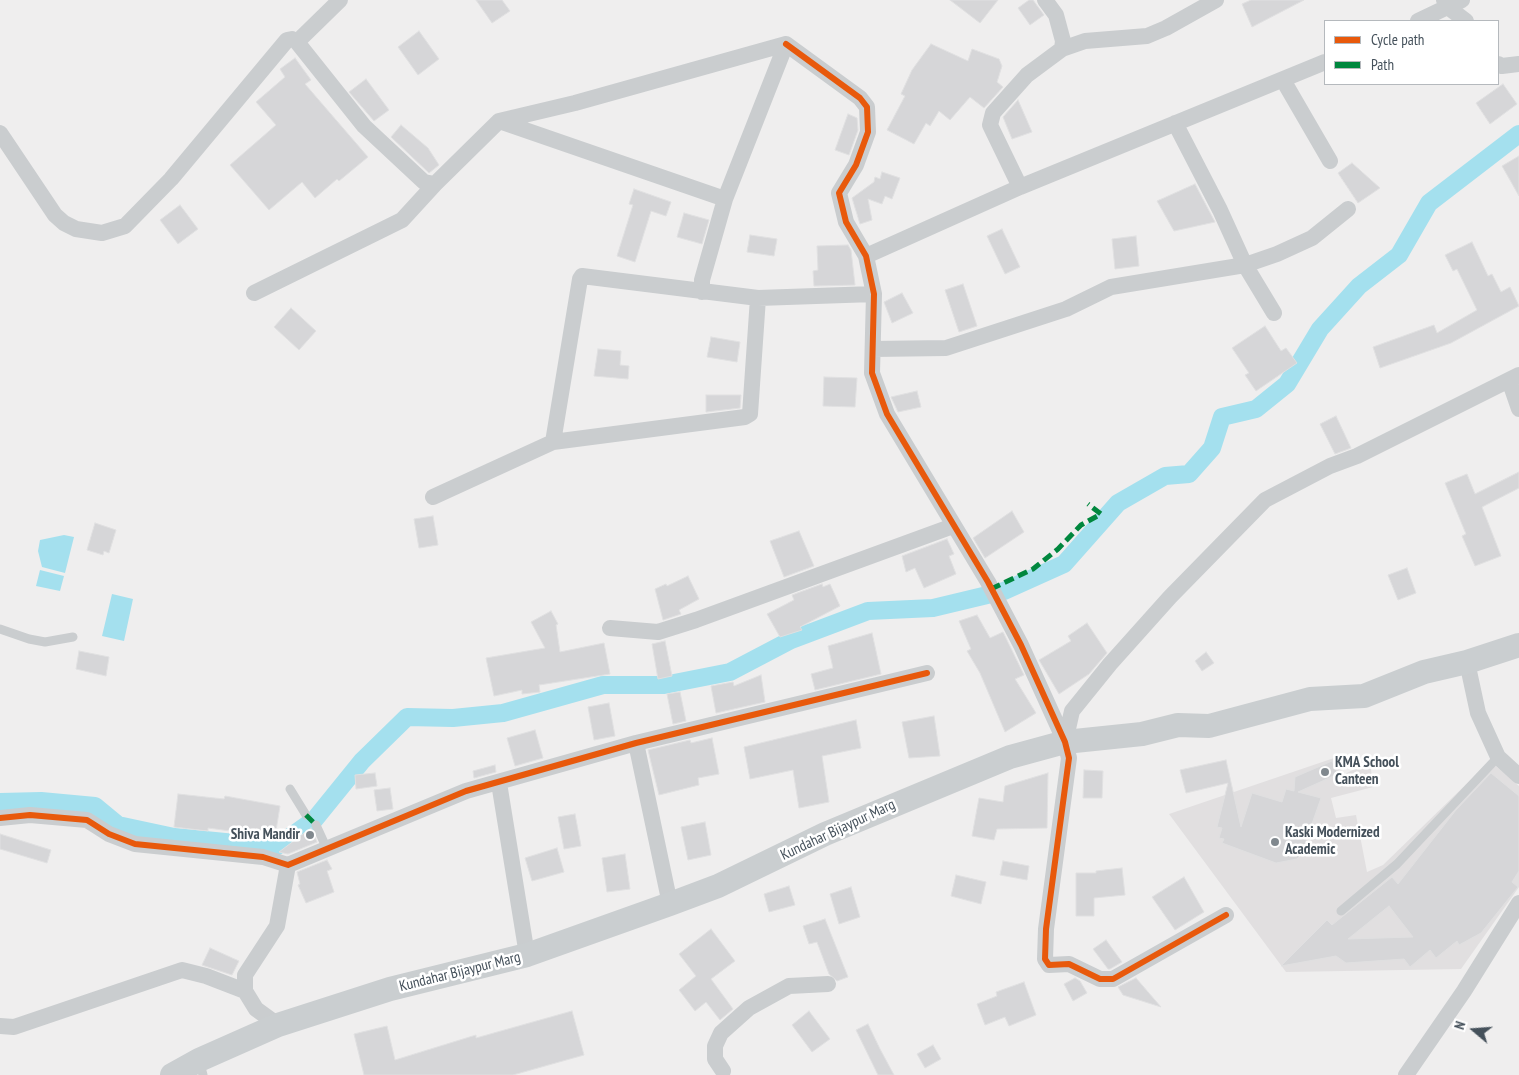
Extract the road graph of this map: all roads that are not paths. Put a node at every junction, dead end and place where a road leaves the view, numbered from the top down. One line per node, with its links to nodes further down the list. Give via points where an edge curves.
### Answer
1 (340, 0): 7 (street)
2 (1045, 0): 9 (street, via 1056,15)
3 (1216, 0): 9 (street, via 1146,36 1085,42)
4 (1452, 3): 5 (street); 6 (street)
5 (1420, 20)
6 (1465, 20)
7 (297, 42): 16 (street, via 287,40 171,179 125,226 102,233 76,229 55,215); 18 (street, via 364,126 424,182)
8 (786, 44): 14 (street); 20 (street); 22 (street, via 860,98 867,108 868,132 856,165 839,193 846,222)
9 (1062, 49): 19 (street, via 1027,75 993,113 990,125)
10 (1324, 62): 13 (street)
11 (1499, 64): 12 (street)
12 (1519, 64)
13 (1284, 80): 15 (street); 17 (street)
14 (499, 121): 18 (street); 20 (street)
15 (1175, 123): 19 (street); 23 (street)
16 (0, 133)
17 (1330, 162)
18 (435, 184): 25 (street, via 402,220)
19 (1020, 187): 22 (street)
20 (725, 200): 24 (street, via 702,280)
21 (1348, 209): 23 (street, via 1312,238)
22 (866, 256): 26 (street)
23 (1245, 265): 28 (street); 29 (street, via 1111,287 1066,309 946,348)
24 (702, 292): 27 (street); 32 (street, via 582,276)
25 (254, 293)
26 (874, 294): 27 (street); 29 (street)
27 (758, 298): 32 (street, via 750,414)
28 (1274, 314)
29 (873, 349): 34 (street, via 872,373 887,414)
30 (1514, 377): 31 (street); 41 (street, via 1265,500 1110,664 1072,711)
31 (1519, 408)
32 (553, 442): 33 (street)
33 (433, 497)
34 (954, 526): 35 (street, via 658,632); 41 (street, via 1021,645)
35 (610, 628)
36 (0, 629): 37 (lane, via 45,642)
37 (73, 637)
38 (1519, 645): 39 (main road, Kundahar Bijaypur Marg)
39 (1467, 662): 41 (main road, Kundahar Bijaypur Marg, via 1424,672 1364,696 1310,699 1209,726 1178,725 1142,734); 43 (street, via 1478,712)
40 (927, 673): 42 (street)
41 (1065, 742): 53 (main road, Kundahar Bijaypur Marg, via 1010,756 910,797 718,886); 55 (street, via 1069,758 1046,929 1049,965 1069,964 1100,979 1113,979)
42 (636, 743): 45 (street); 53 (street)
43 (1498, 757): 44 (street); 54 (lane, via 1397,864)
44 (1519, 776)
45 (499, 783): 50 (street, via 466,791); 56 (street)
46 (290, 789): 47 (lane)
47 (306, 815)
48 (0, 818): 51 (street, via 30,815 87,820 109,834 135,844 263,857)
49 (316, 825): 50 (lane)
50 (328, 849): 51 (street)
51 (288, 865): 58 (street, via 277,926 245,975)
52 (1519, 903): 64 (street)
53 (670, 904): 56 (main road, Kundahar Bijaypur Marg)
54 (1341, 911)
55 (1226, 916)
56 (527, 955): 59 (main road, Kundahar Bijaypur Marg, via 390,989)
57 (828, 984): 62 (street, via 789,986 749,1008 721,1033 715,1046 715,1059)
58 (245, 991): 59 (street, via 256,1008); 60 (street, via 182,970 14,1027)
59 (278, 1025): 61 (main road, Kundahar Bijaypur Marg)
60 (0, 1026)
61 (201, 1068): 63 (main road, Kundahar Bijaypur Marg)
62 (722, 1074)
63 (172, 1075)
64 (1406, 1075)

